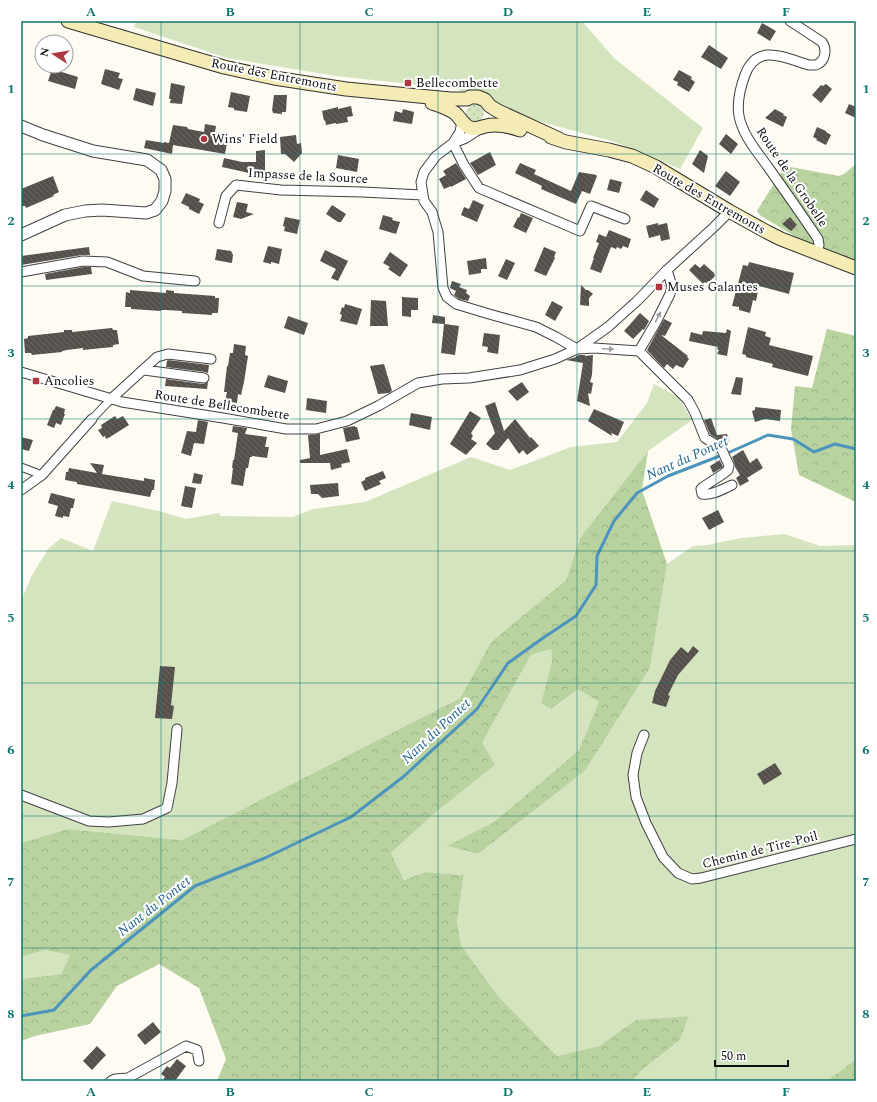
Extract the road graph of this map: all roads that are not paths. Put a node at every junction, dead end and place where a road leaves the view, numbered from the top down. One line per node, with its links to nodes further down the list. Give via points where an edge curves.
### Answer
1 (68, 21): 3 (main road, Route des Entremonts, via 224,67 274,78)
2 (790, 21): 16 (street, Route de la Grobelle, via 822,42 826,51 824,57 815,65 771,54 757,57 750,65 743,81 739,116 741,126 753,146 818,239)
3 (414, 96): 4 (main road, Route des Entremonts); 6 (main road, Route des Entremonts, via 449,109)
4 (467, 99): 5 (main road, Route des Entremonts, via 474,96 482,98); 6 (main road, via 461,105)
5 (490, 106): 8 (main road, via 492,115); 9 (main road, Route des Entremonts, via 510,118)
6 (461, 120): 8 (main road, Route des Entremonts, via 472,128); 10 (street, via 460,132)
7 (21, 126): 15 (street, via 93,151 147,160 161,170 165,179 162,201 155,210 146,213 85,211 65,216)
8 (483, 127): 9 (main road, Route des Entremonts, via 501,124); 10 (street)
9 (559, 139): 12 (main road, Route des Entremonts, via 632,156 656,167)
10 (453, 144): 11 (street, via 436,156 424,172 421,182); 13 (street, via 479,188 580,231 591,206)
11 (423, 194): 14 (street, Impasse de la Source, via 281,190 236,185 226,196); 21 (street, via 438,232 443,288 447,297 456,304 536,327)
12 (729, 211): 16 (main road, Route des Entremonts, via 781,239); 18 (street, Route de Bellecombette)
13 (625, 219)
14 (219, 223)
15 (21, 235)
16 (817, 252): 17 (main road, Route des Entremonts)
17 (856, 268)
18 (667, 270): 21 (street, Route de Bellecombette, via 608,328); 22 (street, one-way to 18, via 670,294 672,286)
19 (21, 272): 20 (street, via 84,261 107,262 142,276)
20 (195, 281)
21 (577, 349): 22 (street, Route de Bellecombette, one-way to 22); 27 (street, Route de Bellecombette, via 520,370 418,383 347,421 316,429 286,429)
22 (639, 351): 31 (street, via 688,400 705,438 720,448 729,465 728,470 701,489 702,494 717,492)
23 (211, 359): 24 (street, via 168,354 157,357)
24 (144, 370): 26 (street, Route de Bellecombette); 27 (street)
25 (21, 372): 27 (street, Route de Bellecombette)
26 (204, 378)
27 (111, 399): 28 (street)
28 (92, 419): 30 (street)
29 (21, 467): 30 (street)
30 (42, 475): 32 (street)
31 (732, 485)
32 (21, 490)
33 (177, 729): 35 (street, via 167,808 143,819 89,822)
34 (644, 735): 36 (street, Chemin de Tire-Poil, via 633,775 636,797 663,857 678,873 692,879 701,878)
35 (21, 795)
36 (856, 839)
37 (199, 1061): 38 (street, via 197,1050 186,1046)
38 (128, 1079): 39 (street)
39 (111, 1081)

